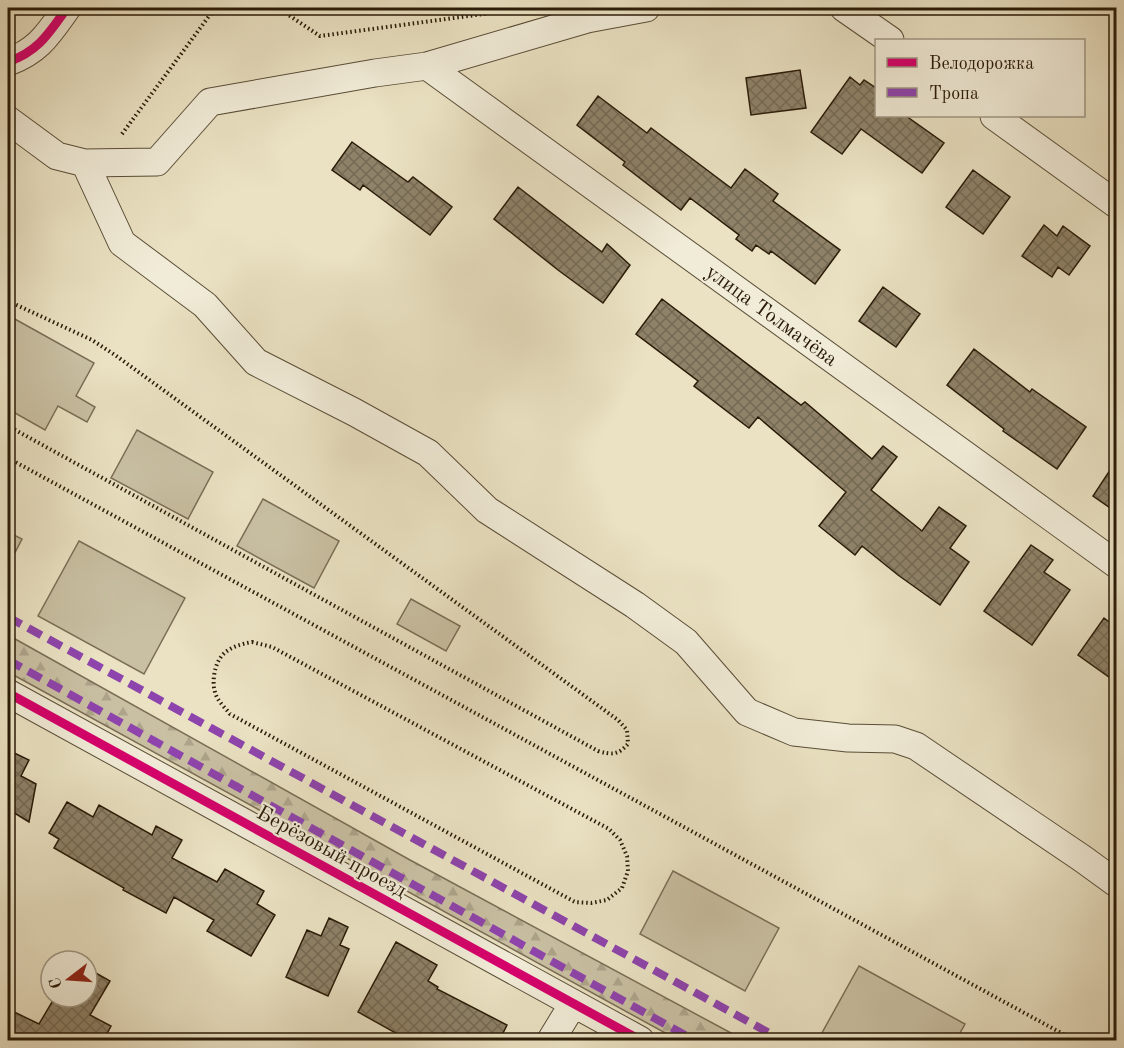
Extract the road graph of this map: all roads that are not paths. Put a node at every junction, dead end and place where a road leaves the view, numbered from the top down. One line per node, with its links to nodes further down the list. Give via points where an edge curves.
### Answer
1 (67, 8): 5 (street, via 35,48)
2 (645, 8): 6 (street, via 587,19)
3 (844, 8): 4 (street)
4 (889, 39)
5 (8, 62)
6 (427, 66): 9 (street, via 210,102 157,162); 11 (street, улица Толмачёва)
7 (995, 117): 10 (street)
8 (8, 120): 9 (street, via 57,156)
9 (85, 163): 13 (street, via 122,243 205,306 256,362 428,453 487,510 686,642 747,712 794,732 895,739 916,746)
10 (1116, 204)
11 (1116, 564)
12 (8, 693): 14 (street, Берёзовый проезд)
13 (1116, 883)
14 (573, 1004): 15 (street); 16 (street, Берёзовый проезд)
15 (551, 1041)
16 (640, 1041)

